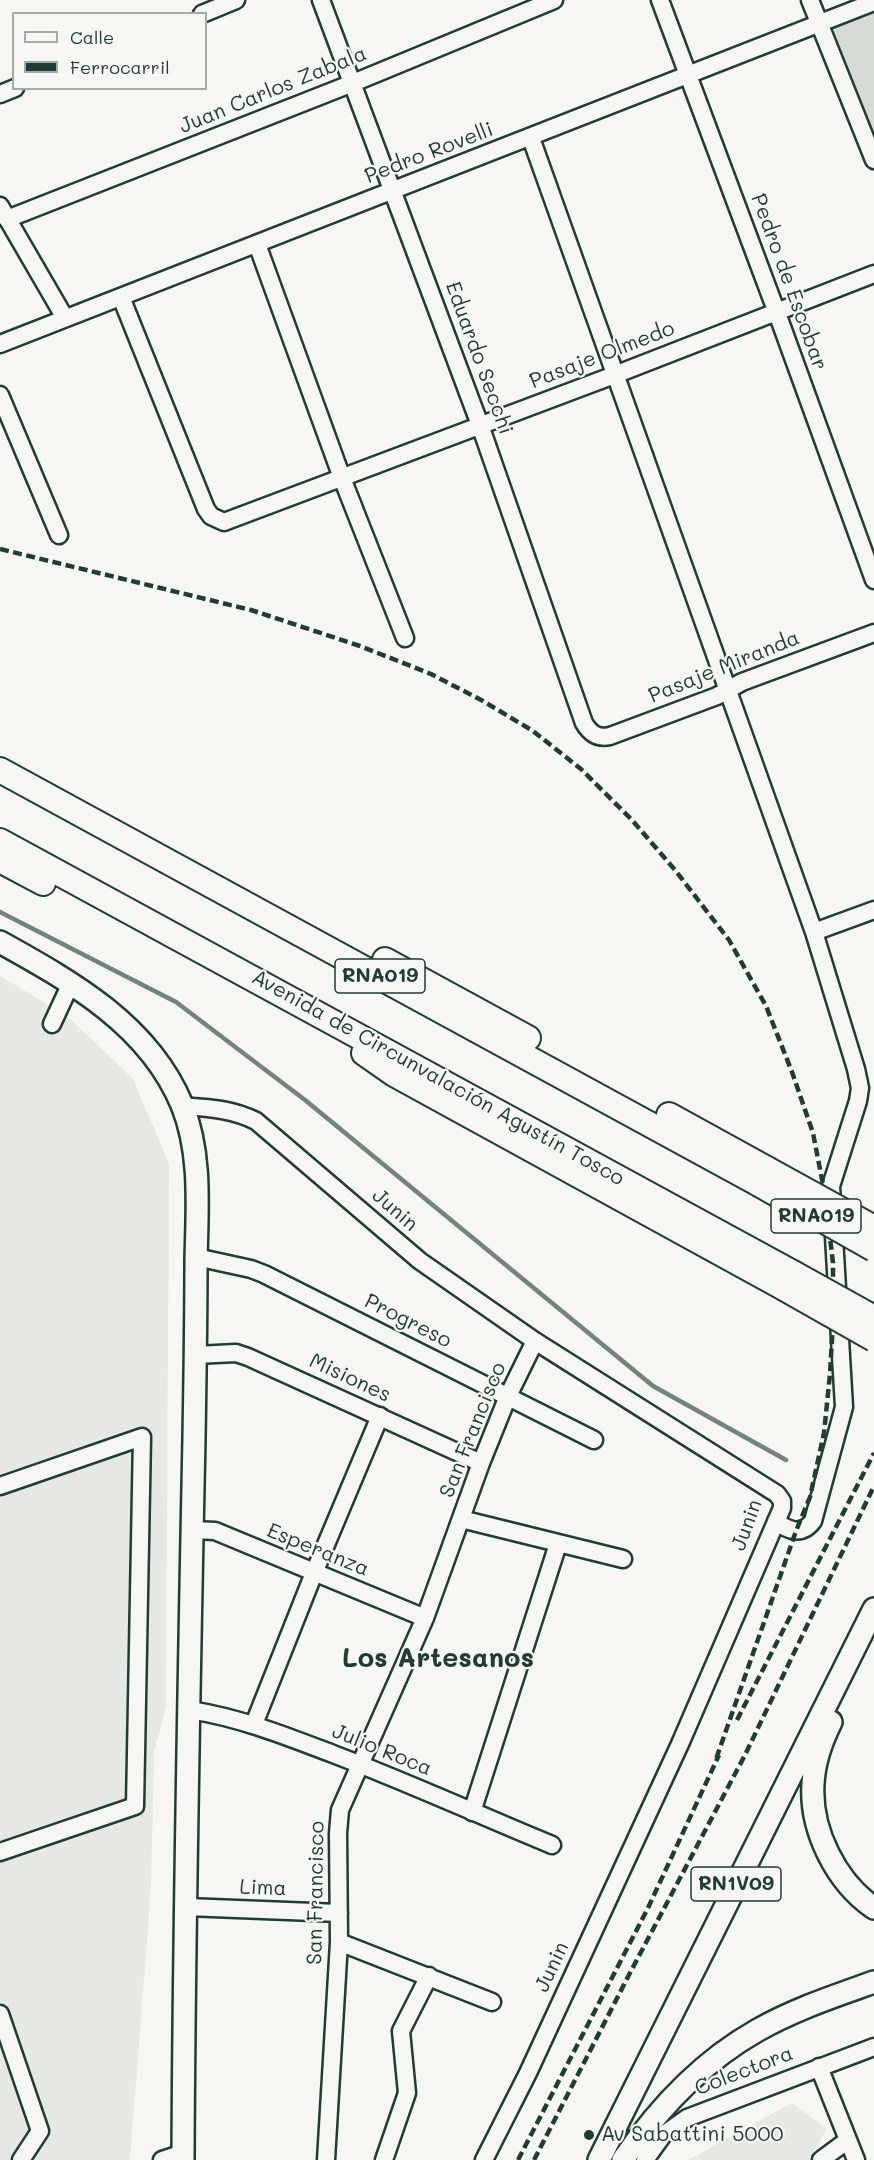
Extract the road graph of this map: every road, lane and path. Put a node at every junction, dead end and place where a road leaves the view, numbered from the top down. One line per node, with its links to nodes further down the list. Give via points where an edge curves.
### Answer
1 (236, 0): 7 (street)
2 (321, 0): 10 (street, Eduardo Secchi)
3 (554, 0): 10 (street, Juan Carlos Zabala)
4 (660, 0): 9 (street, Pedro de Escobar)
5 (810, 0): 8 (street)
6 (874, 2): 8 (street, Pedro Rovelli)
7 (207, 12)
8 (819, 24): 9 (street, Pedro Rovelli); 12 (street)
9 (689, 75): 11 (street, Pedro Rovelli); 18 (street, Pedro de Escobar)
10 (353, 83): 13 (street, Eduardo Secchi); 14 (street, Juan Carlos Zabala)
11 (531, 138): 13 (street, Pedro Rovelli); 21 (street)
12 (874, 160)
13 (394, 191): 15 (street, Pedro Rovelli); 23 (street, Eduardo Secchi)
14 (4, 212): 19 (street)
15 (256, 244): 17 (street, Pedro Rovelli); 24 (street)
16 (874, 274): 18 (street, Pasaje Olmedo)
17 (120, 297): 19 (street, Pedro Rovelli); 24 (street, Pasaje Olmedo, via 211,516 224,522 232,520)
18 (777, 313): 21 (street, Pasaje Olmedo); 26 (street, Pedro de Escobar)
19 (65, 318): 20 (street, Pedro Rovelli)
20 (0, 344)
21 (617, 374): 23 (street, Pasaje Olmedo); 29 (street)
22 (0, 395): 25 (street)
23 (480, 425): 24 (street, Pasaje Olmedo); 30 (street, Eduardo Secchi)
24 (342, 478): 28 (street)
25 (60, 535)
26 (874, 580)
27 (874, 633): 29 (street, Pasaje Miranda)
28 (405, 638)
29 (728, 690): 30 (street, Pasaje Miranda, via 610,736 602,738); 35 (street)
30 (590, 733)
31 (0, 770): 41 (highway, RNA019)
32 (0, 841): 37 (highway, Avenida de Circunvalación Agustín Tosco / RNA019)
33 (0, 860): 37 (highway, via 92,909)
34 (874, 910): 35 (street)
35 (814, 932): 56 (street, via 860,1088 831,1186 844,1407 813,1521 796,1531)
36 (1, 944): 38 (main road)
37 (208, 954): 45 (highway, Avenida de Circunvalación Agustín Tosco / RNA019)
38 (71, 983): 39 (street); 40 (main road, via 119,1018 147,1048)
39 (52, 1024)
40 (182, 1106): 44 (main road, via 197,1179); 48 (street, Junin, via 222,1109 256,1121 420,1262)
41 (763, 1177): 42 (highway, bridge); 43 (highway, RNA019, bridge)
42 (874, 1228)
43 (874, 1249)
44 (196, 1257): 49 (main road); 50 (street, Progreso, via 264,1274)
45 (789, 1281): 46 (highway, Avenida de Circunvalación Agustín Tosco / RNA019, bridge); 47 (highway, bridge)
46 (874, 1318)
47 (874, 1339)
48 (535, 1341): 50 (street, San Francisco); 56 (street, Junin, via 777,1494 782,1508)
49 (196, 1355): 51 (street, Misiones, via 236,1353); 57 (main road)
50 (508, 1396): 52 (street, Progreso); 53 (street, San Francisco)
51 (380, 1416): 53 (street, Misiones); 60 (street)
52 (594, 1440)
53 (481, 1463): 55 (street, San Francisco)
54 (0, 1486): 69 (street, via 142,1437 135,1806)
55 (461, 1519): 58 (street); 62 (street, San Francisco)
56 (776, 1521): 86 (street, Junin, via 680,1744)
57 (192, 1530): 60 (street, Esperanza, via 215,1531); 64 (main road)
58 (558, 1544): 59 (street); 67 (street)
59 (623, 1559)
60 (314, 1573): 62 (street, Esperanza); 65 (street)
61 (874, 1609): 87 (main road, RN1V09)
62 (425, 1618): 66 (street, San Francisco)
63 (874, 1636): 71 (main road, via 820,1746 813,1784 816,1820 829,1856 852,1889)
64 (190, 1710): 65 (street, Julio Roca); 70 (main road)
65 (254, 1724): 66 (street, Julio Roca)
66 (360, 1764): 67 (street, Julio Roca); 72 (street, San Francisco, via 340,1810)
67 (472, 1812): 68 (street, Julio Roca)
68 (552, 1845)
69 (0, 1852)
70 (186, 1907): 72 (street, Lima); 81 (main road)
71 (874, 1908)
72 (339, 1913): 73 (street, San Francisco)
73 (339, 1942): 74 (street); 84 (street, San Francisco)
74 (429, 1976): 76 (street); 85 (street, via 401,2031 407,2093)
75 (874, 1982): 88 (main road, via 789,2014 734,2044 689,2080)
76 (492, 2002)
77 (0, 2014): 82 (street, via 39,2132)
78 (874, 2047): 79 (street, Colectora)
79 (819, 2067): 80 (street); 89 (street, Colectora, via 687,2118 663,2135)
80 (848, 2140): 90 (street); 91 (street)
81 (183, 2157): 83 (street)
82 (21, 2160)
83 (162, 2160)
84 (326, 2160)
85 (384, 2160)
86 (484, 2160)
87 (599, 2160)
88 (623, 2160)
89 (645, 2160)
90 (821, 2160)
91 (856, 2160)

